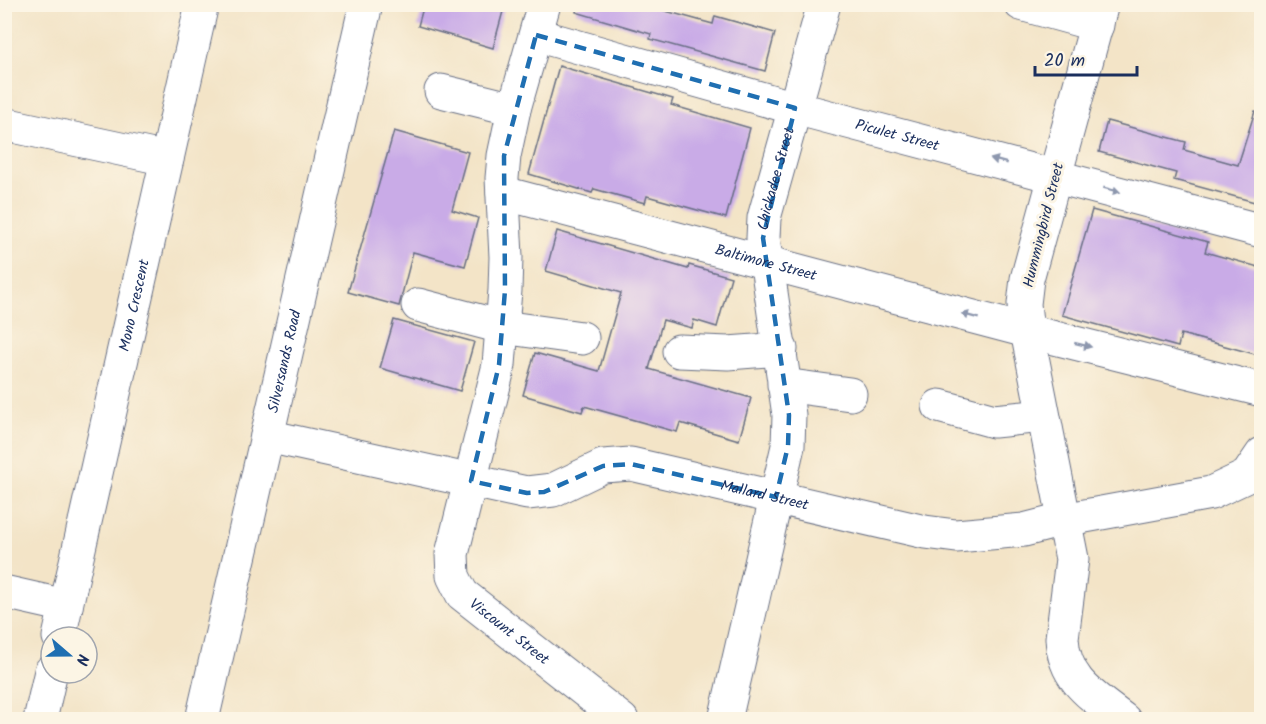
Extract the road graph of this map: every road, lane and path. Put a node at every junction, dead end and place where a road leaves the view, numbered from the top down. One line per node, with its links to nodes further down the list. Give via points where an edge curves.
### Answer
1 (202, 4): 11 (street, Mono Crescent)
2 (366, 4): 27 (street, Silversands Road)
3 (824, 4): 8 (street, Chickadee Street)
4 (1021, 4): 5 (street)
5 (1100, 15): 12 (street, Hummingbird Street)
6 (540, 20): 8 (street, Piculet Street); 9 (street, Viscount Street)
7 (441, 91): 9 (street)
8 (795, 108): 12 (street, Piculet Street, one-way to 8); 15 (street, Chickadee Street, via 764,218)
9 (514, 109): 13 (street, Viscount Street, via 504,156)
10 (4, 124): 11 (street)
11 (167, 159): 33 (street, Mono Crescent)
12 (1055, 175): 14 (street, Piculet Street, one-way to 14); 18 (street, Hummingbird Street, via 1027,279)
13 (503, 193): 15 (street, Baltimore Street); 17 (street, Viscount Street, via 506,257)
14 (1262, 231)
15 (767, 262): 18 (street, Baltimore Street, one-way to 15); 20 (street, Chickadee Street)
16 (418, 305): 17 (street)
17 (502, 327): 19 (street); 29 (street, Viscount Street, via 499,365)
18 (1027, 331): 23 (street, Baltimore Street, one-way to 23); 26 (street, Hummingbird Street)
19 (582, 338)
20 (781, 349): 21 (street); 22 (street, Chickadee Street)
21 (679, 351)
22 (784, 385): 24 (street); 30 (street, Chickadee Street, via 789,415 788,446)
23 (1262, 390)
24 (850, 394)
25 (939, 406): 26 (street, via 994,421)
26 (1043, 416): 31 (street, Hummingbird Street)
27 (267, 436): 29 (street, Mallard Street); 37 (street, Silversands Road)
28 (1260, 460): 31 (street, Mallard Street, via 1247,476 1211,493)
29 (471, 481): 30 (street, Mallard Street, via 527,493 544,492 603,466 631,464); 38 (street, Viscount Street, via 452,554 453,576 462,594)
30 (776, 497): 31 (street, Mallard Street, via 956,536 1024,530); 39 (street, Chickadee Street)
31 (1063, 520): 40 (street, Hummingbird Street, via 1072,559 1062,638 1065,658 1078,684)
32 (4, 592): 33 (street)
33 (66, 606): 34 (street, Mono Crescent)
34 (62, 625)
35 (48, 685): 36 (street)
36 (40, 720)
37 (202, 720)
38 (622, 720)
39 (725, 720)
40 (1124, 720)

